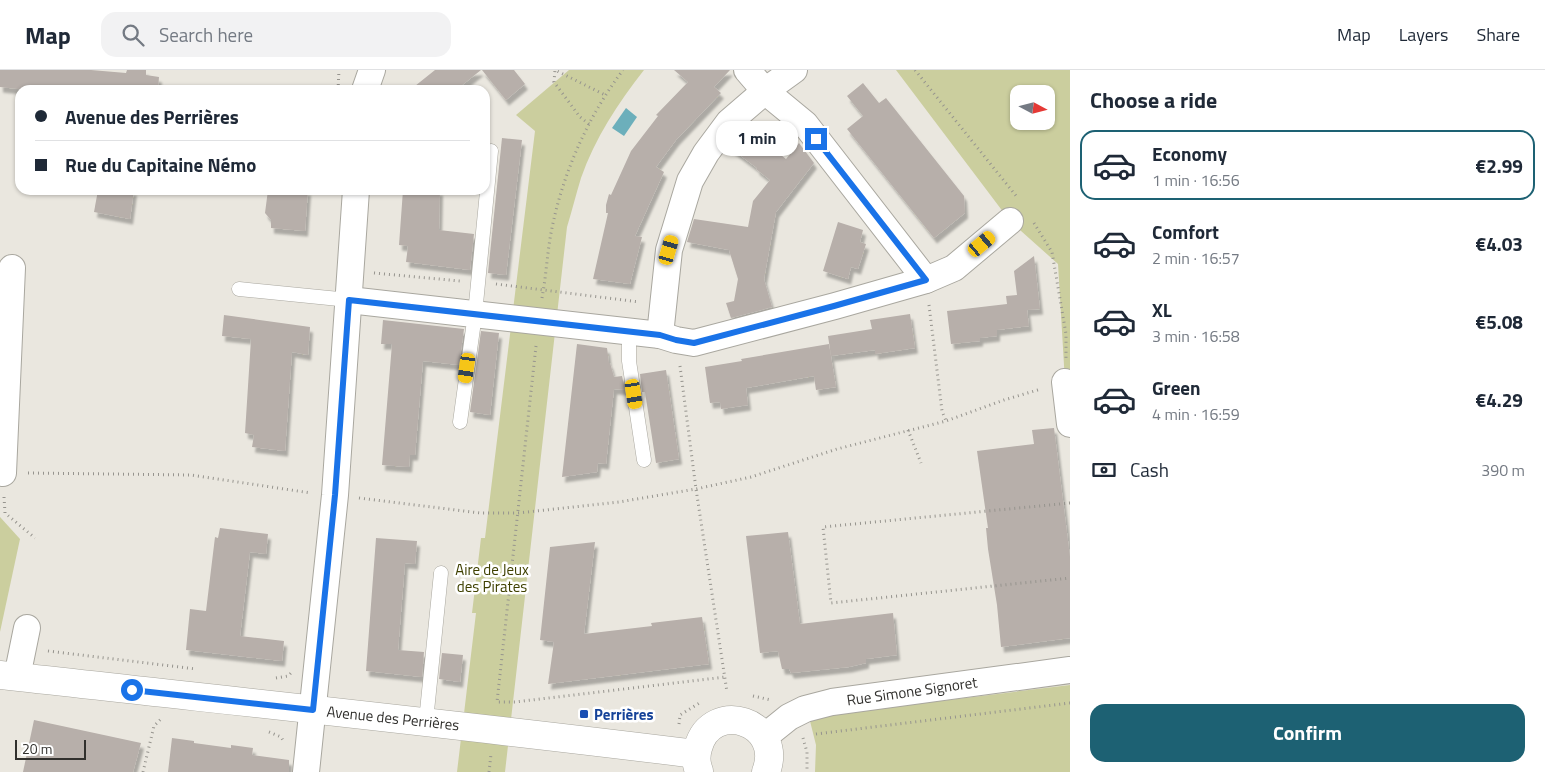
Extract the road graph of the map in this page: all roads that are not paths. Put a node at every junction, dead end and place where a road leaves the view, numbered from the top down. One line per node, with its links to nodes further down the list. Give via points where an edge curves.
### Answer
1 (372, 70): 4 (street)
2 (747, 70): 5 (street)
3 (794, 70): 5 (street)
4 (368, 85)
5 (765, 91): 12 (street, via 805,124); 17 (street, via 729,122 690,181 669,250)
6 (492, 151): 7 (lane)
7 (490, 169)
8 (356, 195): 14 (street)
9 (487, 195): 15 (lane)
10 (1010, 221): 12 (street, via 954,268)
11 (12, 268): 22 (street)
12 (926, 280): 17 (street, via 694,343)
13 (240, 289): 14 (lane)
14 (349, 300): 15 (street); 27 (street, via 335,495)
15 (474, 314): 16 (street); 19 (lane)
16 (629, 331): 17 (street); 21 (lane, via 629,361)
17 (668, 338)
18 (1065, 382): 20 (street)
19 (460, 422)
20 (1070, 424)
21 (644, 460)
22 (3, 473)
23 (441, 573): 28 (lane)
24 (25, 638): 26 (street)
25 (1070, 670): 29 (street, Rue Simone Signoret, via 832,702 805,709 796,726)
26 (9, 676): 27 (street, Avenue des Perrières)
27 (313, 710): 28 (street, Avenue des Perrières); 31 (street)
28 (426, 721): 30 (street, Avenue des Perrières)
29 (764, 737): 30 (street, via 744,722 718,723 707,730 700,741); 32 (street, via 769,750)
30 (698, 763)
31 (306, 772)
32 (766, 772)

